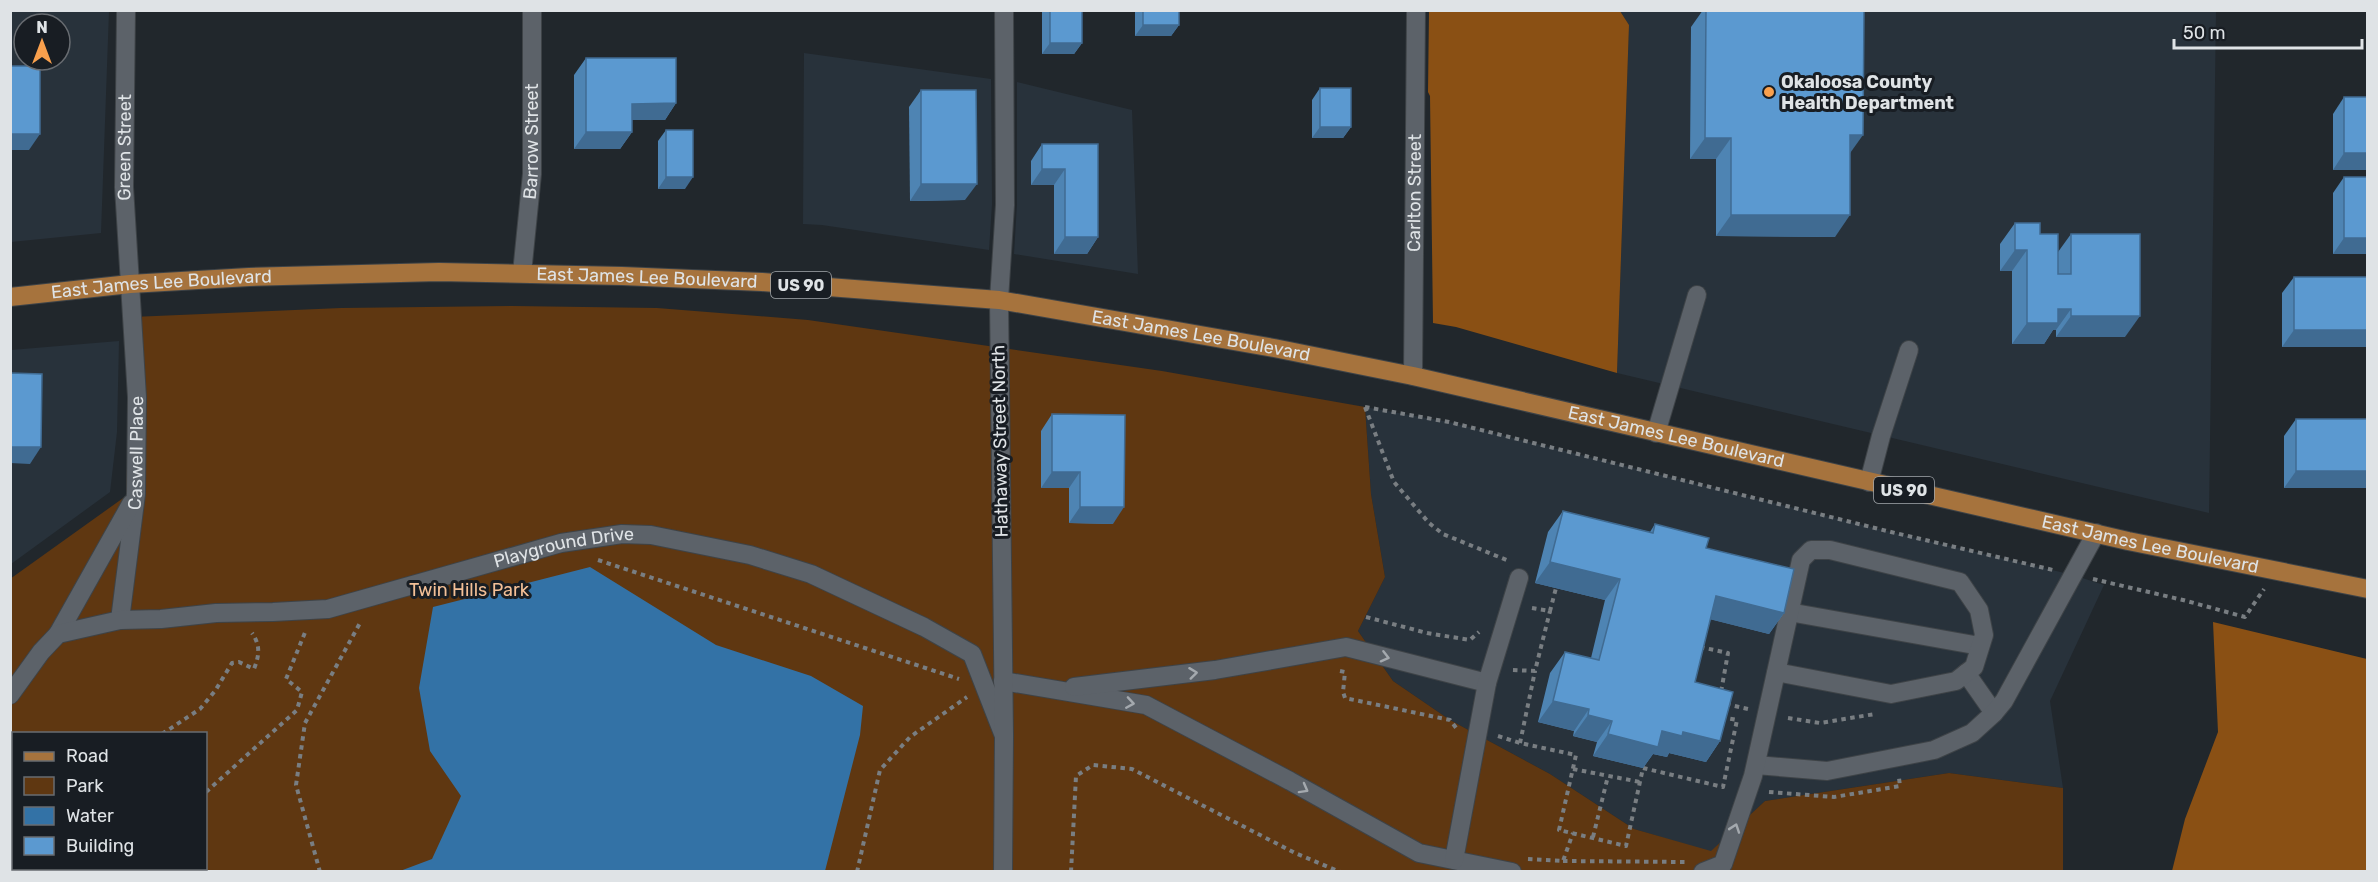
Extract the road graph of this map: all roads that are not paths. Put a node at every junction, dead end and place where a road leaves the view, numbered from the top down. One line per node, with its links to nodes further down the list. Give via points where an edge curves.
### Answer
1 (126, 10): 6 (street, Green Street, via 124,187)
2 (532, 10): 5 (street, Barrow Street, via 532,174)
3 (1004, 10): 9 (street, Hathaway Street North, via 1005,204)
4 (1416, 10): 11 (street, Carlton Street)
5 (522, 273): 6 (main road, East James Lee Boulevard / US 90, via 439,272); 9 (main road, East James Lee Boulevard / US 90, via 762,282)
6 (130, 284): 8 (main road, East James Lee Boulevard / US 90); 14 (street, Caswell Place, via 137,397)
7 (1697, 295): 12 (street)
8 (10, 297)
9 (999, 300): 11 (main road, East James Lee Boulevard / US 90); 24 (street, Hathaway Street North)
10 (1908, 350): 13 (street)
11 (1413, 376): 12 (main road, East James Lee Boulevard / US 90)
12 (1656, 433): 13 (main road, East James Lee Boulevard / US 90)
13 (1869, 482): 15 (main road, East James Lee Boulevard / US 90)
14 (136, 494): 19 (street, Caswell Place); 20 (street)
15 (2096, 533): 17 (main road, East James Lee Boulevard / US 90); 28 (street)
16 (1516, 571): 25 (street)
17 (2367, 589)
18 (1789, 612): 21 (street); 21 (street, via 1801,560 1811,550 1830,550 1959,582 1979,610 1984,635); 22 (street)
19 (120, 620): 20 (street, Playground Drive); 29 (street, Playground Drive, via 328,609 561,543 621,534 651,535 750,555 811,574 972,654)
20 (58, 634): 27 (street)
21 (1980, 646): 23 (street, via 1974,666)
22 (1776, 672): 23 (street, via 1891,694 1956,681); 30 (street)
23 (1966, 673): 28 (street)
24 (1003, 681): 26 (street); 29 (street, Hathaway Street North)
25 (1487, 683): 26 (street, one-way to 25, via 1215,670 1346,647); 31 (street)
26 (1052, 690): 31 (street, one-way to 31, via 1146,705 1419,853)
27 (10, 695)
28 (1994, 714): 30 (street, via 1972,733 1934,750 1827,771)
29 (1004, 736): 32 (street, Hathaway Street North)
30 (1756, 765): 34 (street, one-way to 30, via 1722,864)
31 (1454, 860): 33 (street)
32 (1003, 872)
33 (1512, 872)
34 (1704, 872)

